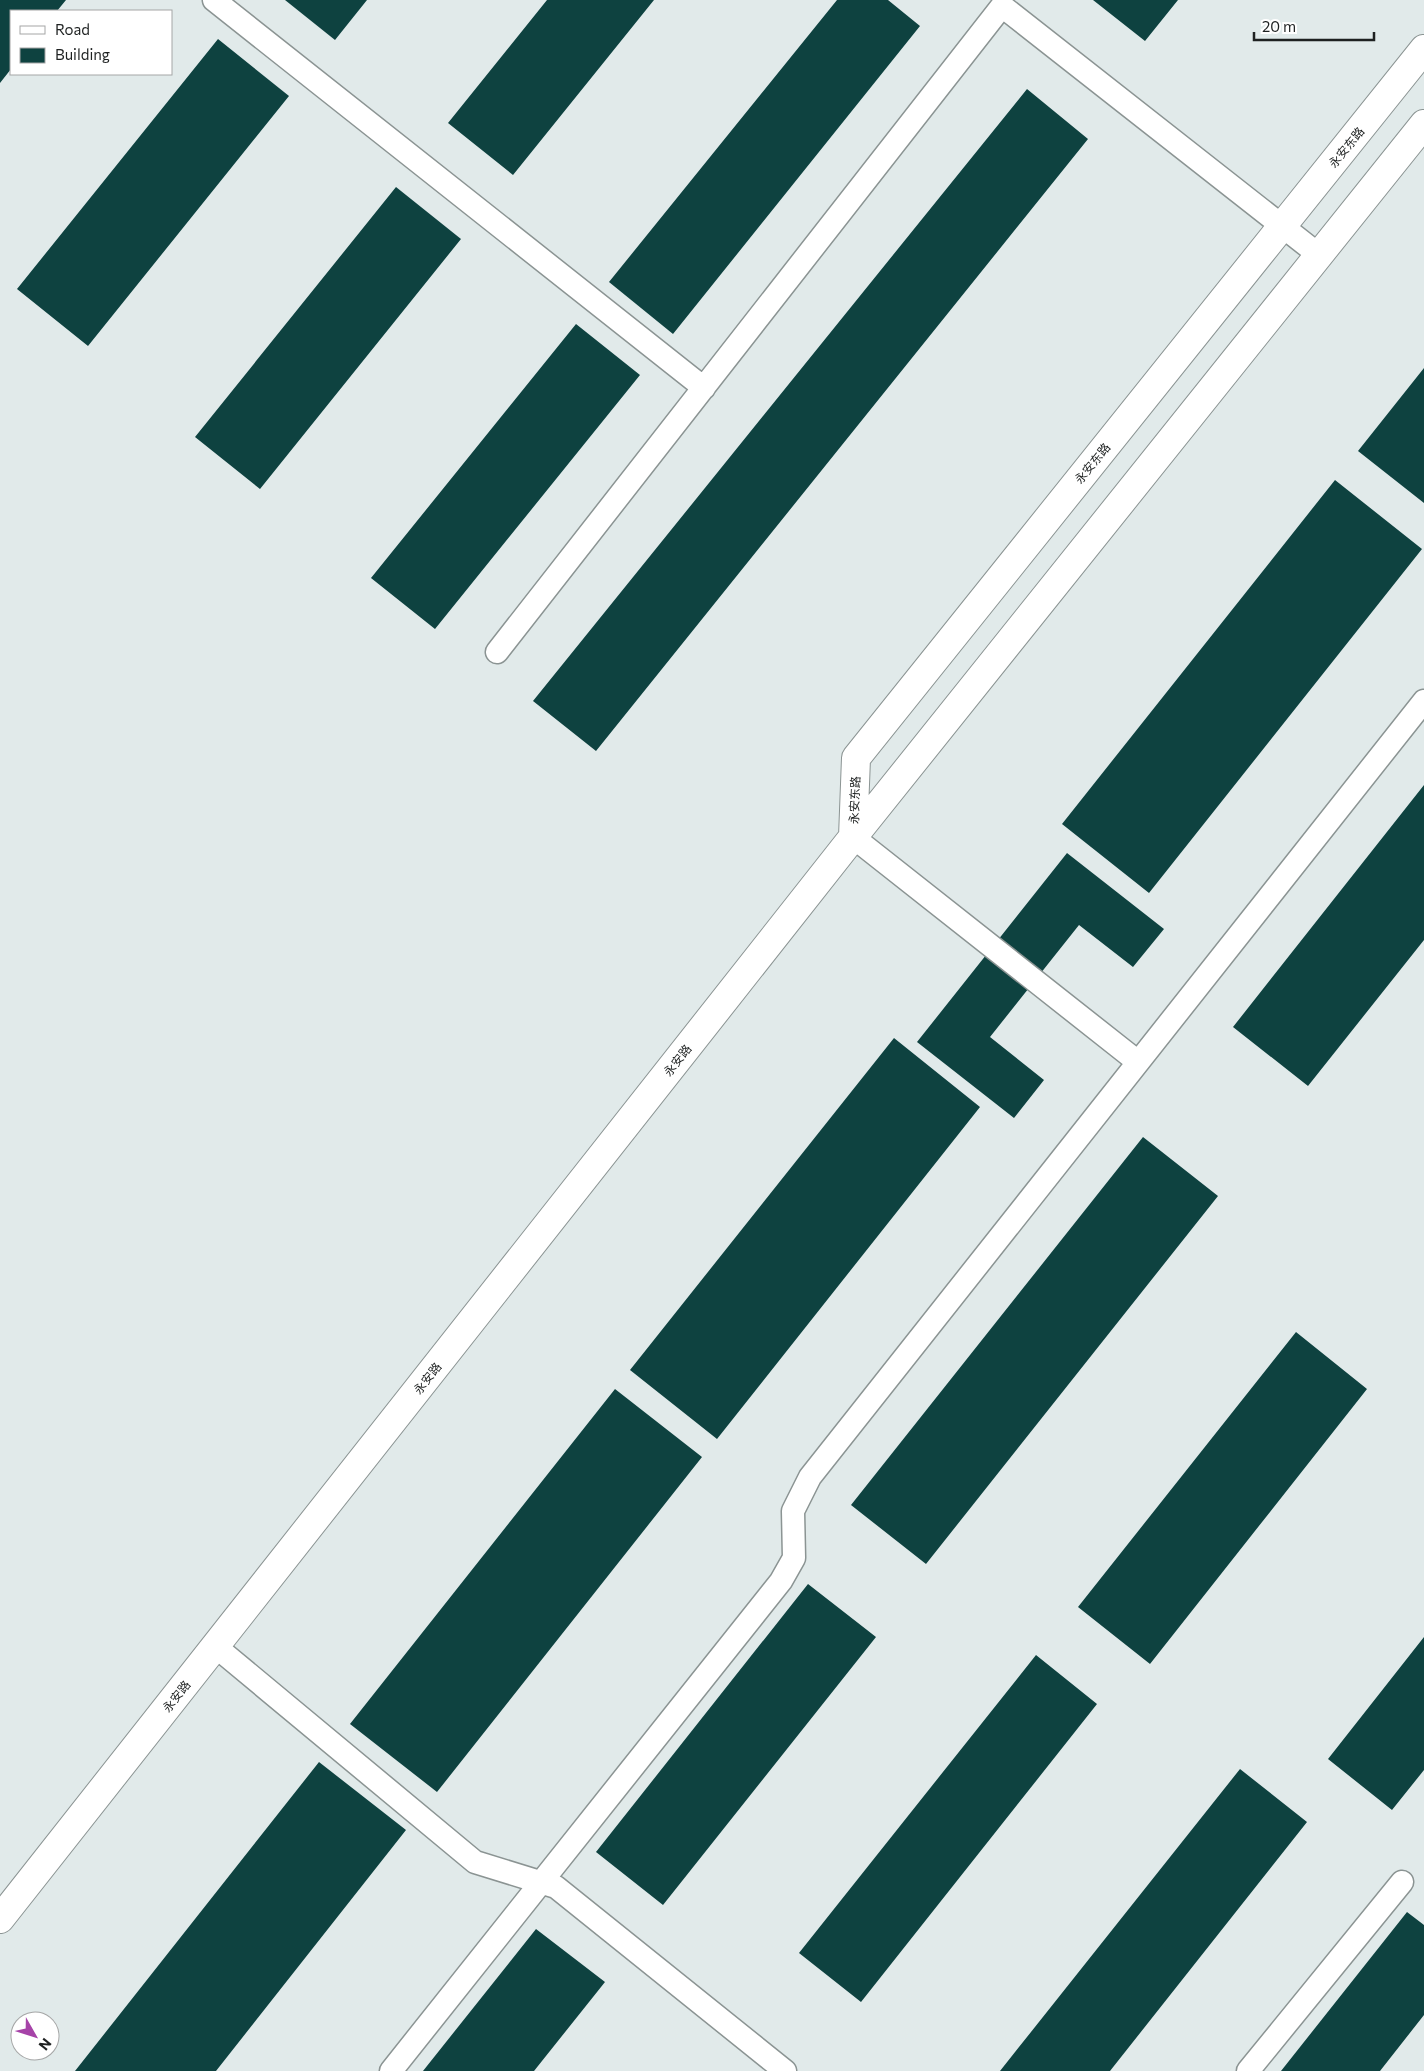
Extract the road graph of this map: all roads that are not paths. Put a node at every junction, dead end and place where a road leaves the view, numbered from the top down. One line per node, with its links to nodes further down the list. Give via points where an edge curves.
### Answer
1 (214, 0): 6 (lane)
2 (1424, 49): 4 (street, 永安东路)
3 (1424, 124): 5 (street, 永安东路)
4 (1282, 226): 5 (lane); 6 (lane, via 1002,6); 9 (street, 永安东路, via 856,758)
5 (1319, 255): 9 (street, 永安东路)
6 (704, 388): 7 (lane)
7 (497, 652)
8 (1424, 701): 10 (lane)
9 (853, 837): 10 (lane); 11 (street, 永安路)
10 (1138, 1062): 12 (lane, via 810,1477 794,1511 794,1558 781,1581)
11 (216, 1646): 12 (lane, via 475,1862); 14 (street, 永安路)
12 (541, 1882): 15 (lane); 16 (lane, via 556,1887)
13 (1402, 1882): 17 (lane)
14 (0, 1918)
15 (391, 2071)
16 (785, 2071)
17 (1248, 2071)

